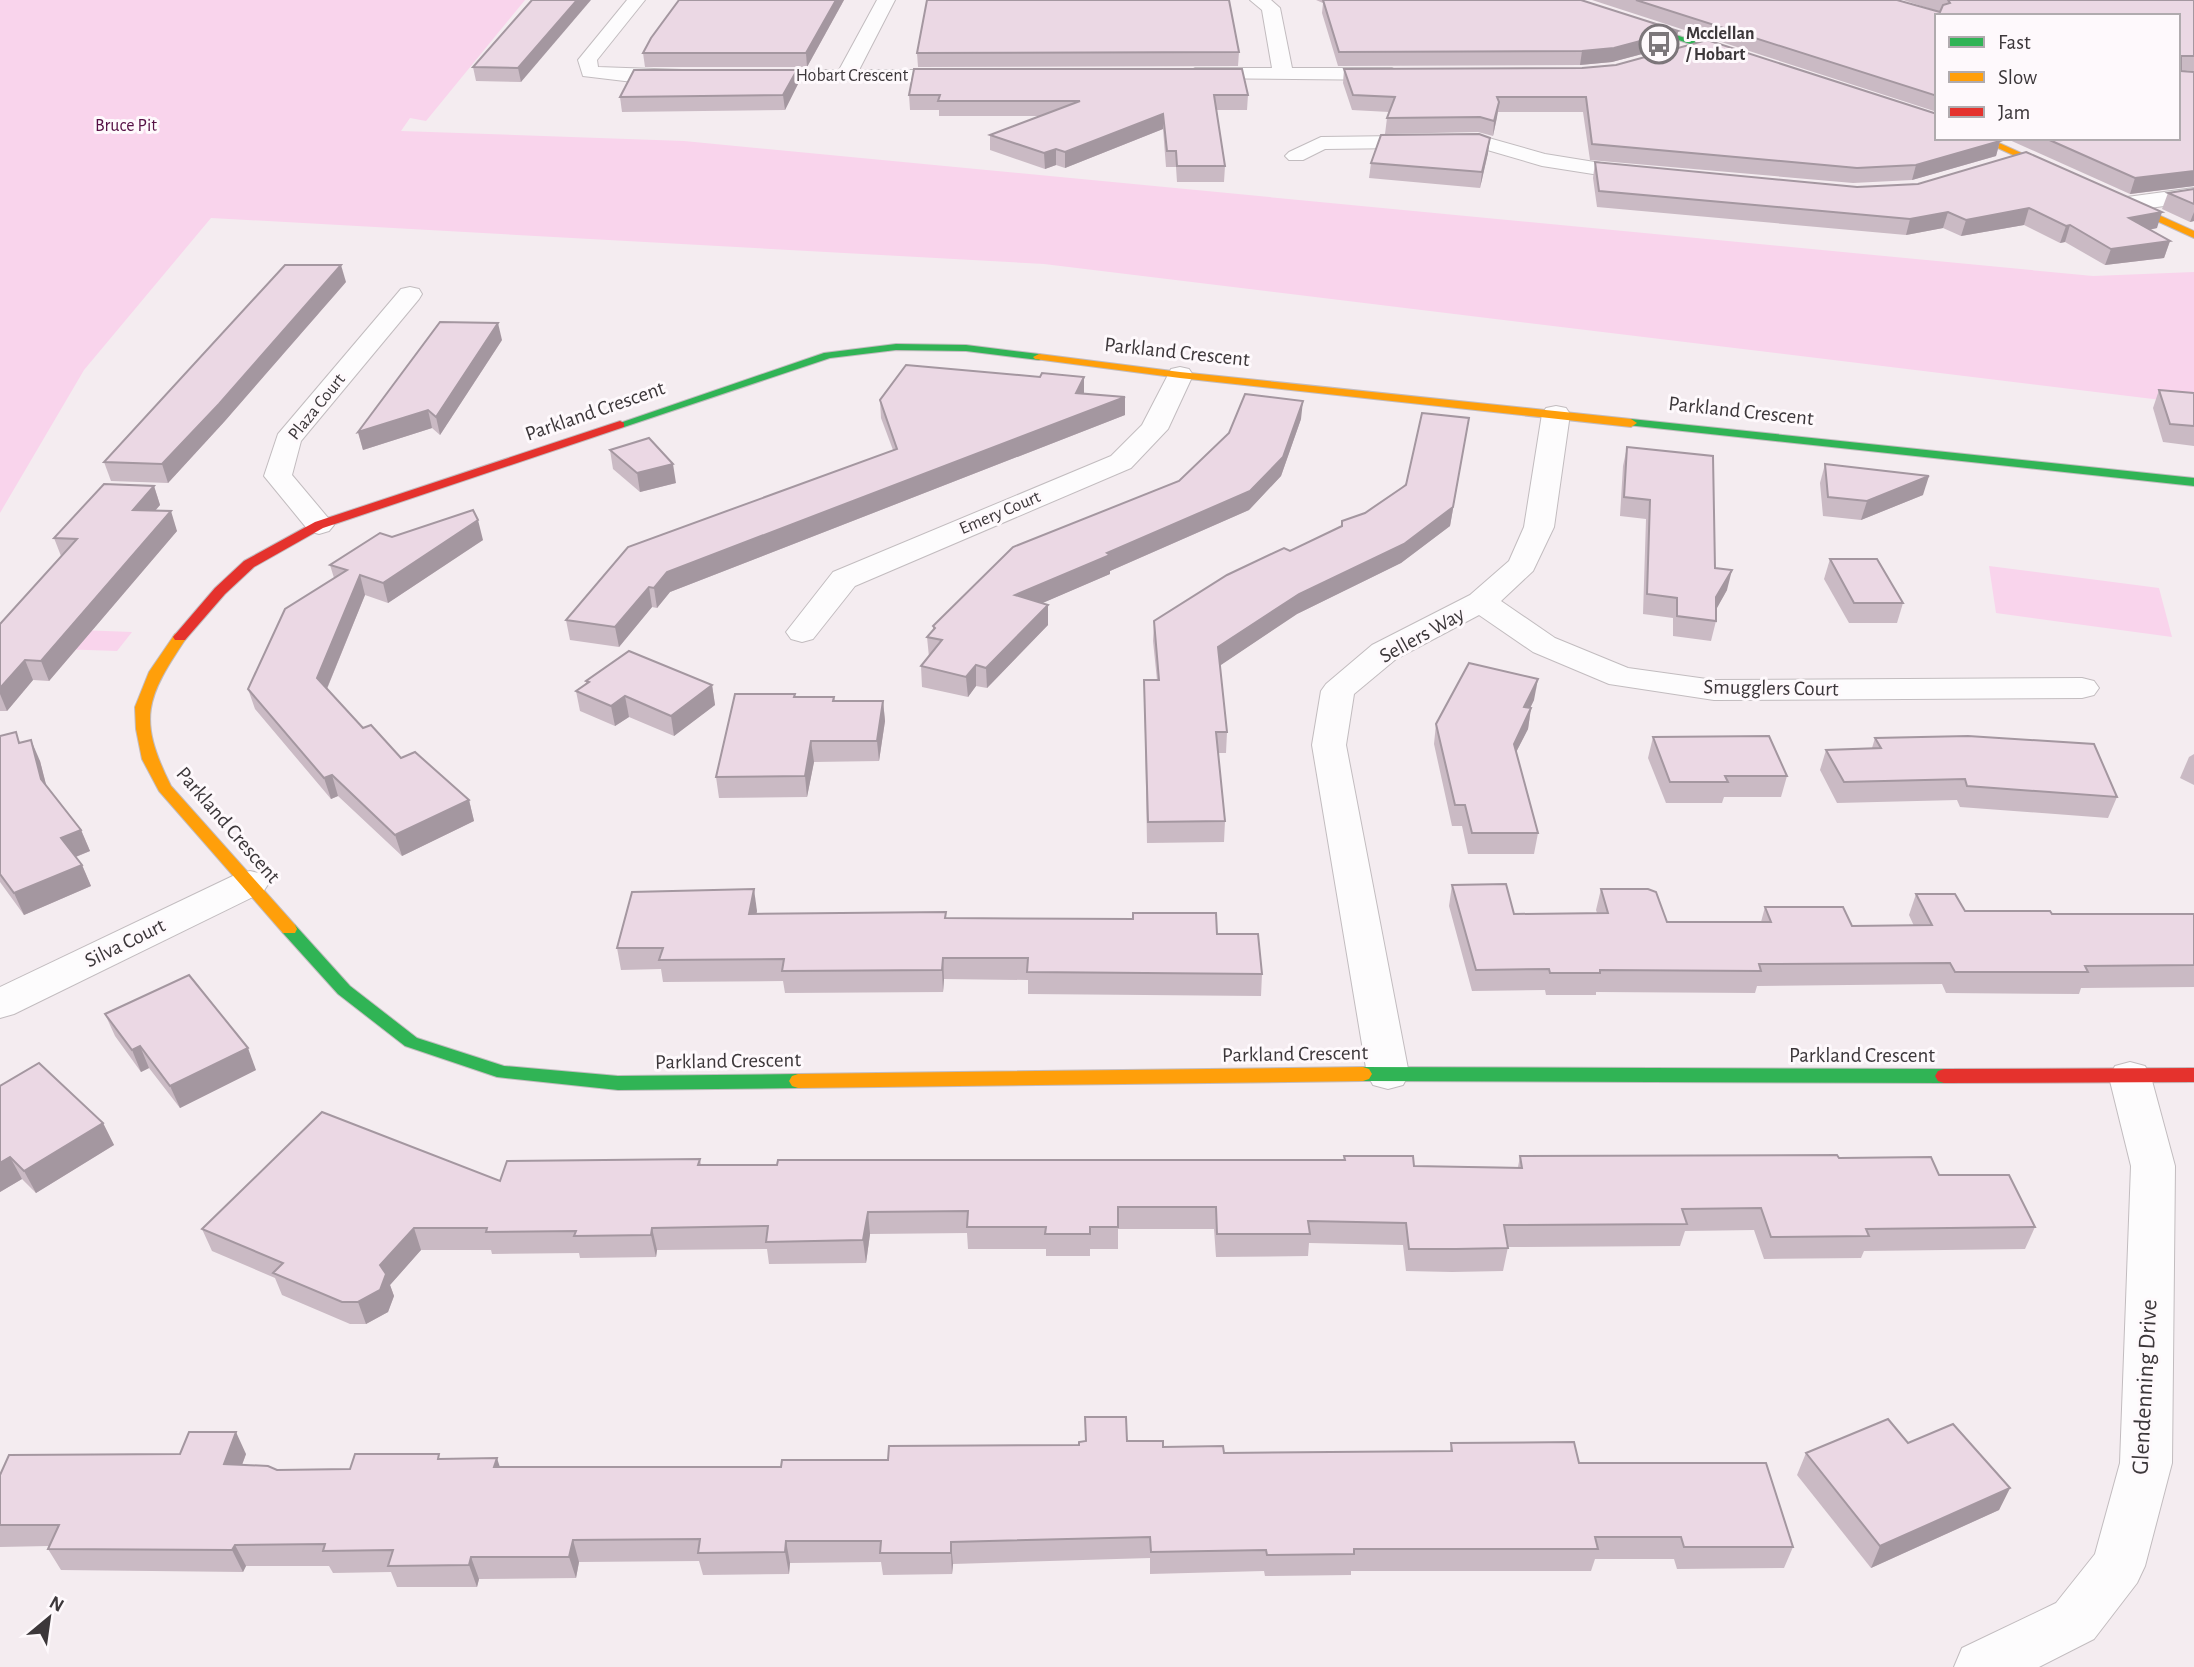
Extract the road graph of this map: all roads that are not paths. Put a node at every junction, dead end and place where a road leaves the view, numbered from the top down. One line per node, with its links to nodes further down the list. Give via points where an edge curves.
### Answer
1 (636, 0): 11 (street, via 587,60 590,72)
2 (886, 0): 13 (street)
3 (1259, 0): 8 (street, via 1271,8)
4 (1565, 0): 5 (street)
5 (1704, 46): 6 (street); 7 (street)
6 (1665, 57)
7 (1766, 66)
8 (1283, 74): 9 (street); 10 (street)
9 (1418, 74)
10 (1173, 75)
11 (699, 76)
12 (726, 76): 13 (street, Hobart Crescent)
13 (846, 76): 14 (street, Hobart Crescent)
14 (982, 76)
15 (1985, 140): 17 (street)
16 (1296, 156): 19 (street, via 1321,143 1478,141 1542,160)
17 (2024, 157): 18 (street); 21 (street)
18 (1991, 167)
19 (1669, 178)
20 (2194, 195): 21 (street)
21 (2127, 204): 22 (street)
22 (2194, 235)
23 (410, 294): 27 (street, Plaza Court, via 288,440 278,476)
24 (1180, 375): 25 (street, Parkland Crescent); 27 (street, Parkland Crescent, via 966,348 896,347 828,355); 29 (street, Emery Court, via 1154,429 1121,462 844,579)
25 (1556, 414): 26 (street, Parkland Crescent); 28 (street, Sellers Way, via 1539,527 1522,565)
26 (2194, 482)
27 (319, 526): 31 (street, Parkland Crescent, via 251,562 216,593 148,683 142,706 148,759 164,788)
28 (1481, 602): 30 (street, Smugglers Court, via 1544,645 1634,679 1714,690); 33 (street, Sellers Way, via 1384,652 1338,691 1329,745)
29 (802, 632)
30 (2082, 688)
31 (250, 883): 32 (street, Silva Court); 33 (street, Parkland Crescent, via 344,990 411,1042 503,1072 618,1083)
32 (0, 1003)
33 (1388, 1074): 35 (street, Parkland Crescent)
34 (2194, 1075): 35 (street, Parkland Crescent)
35 (2130, 1077): 36 (street, Glendenning Drive, via 2153,1166 2146,1463 2118,1566 2075,1621)
36 (1982, 1667)

